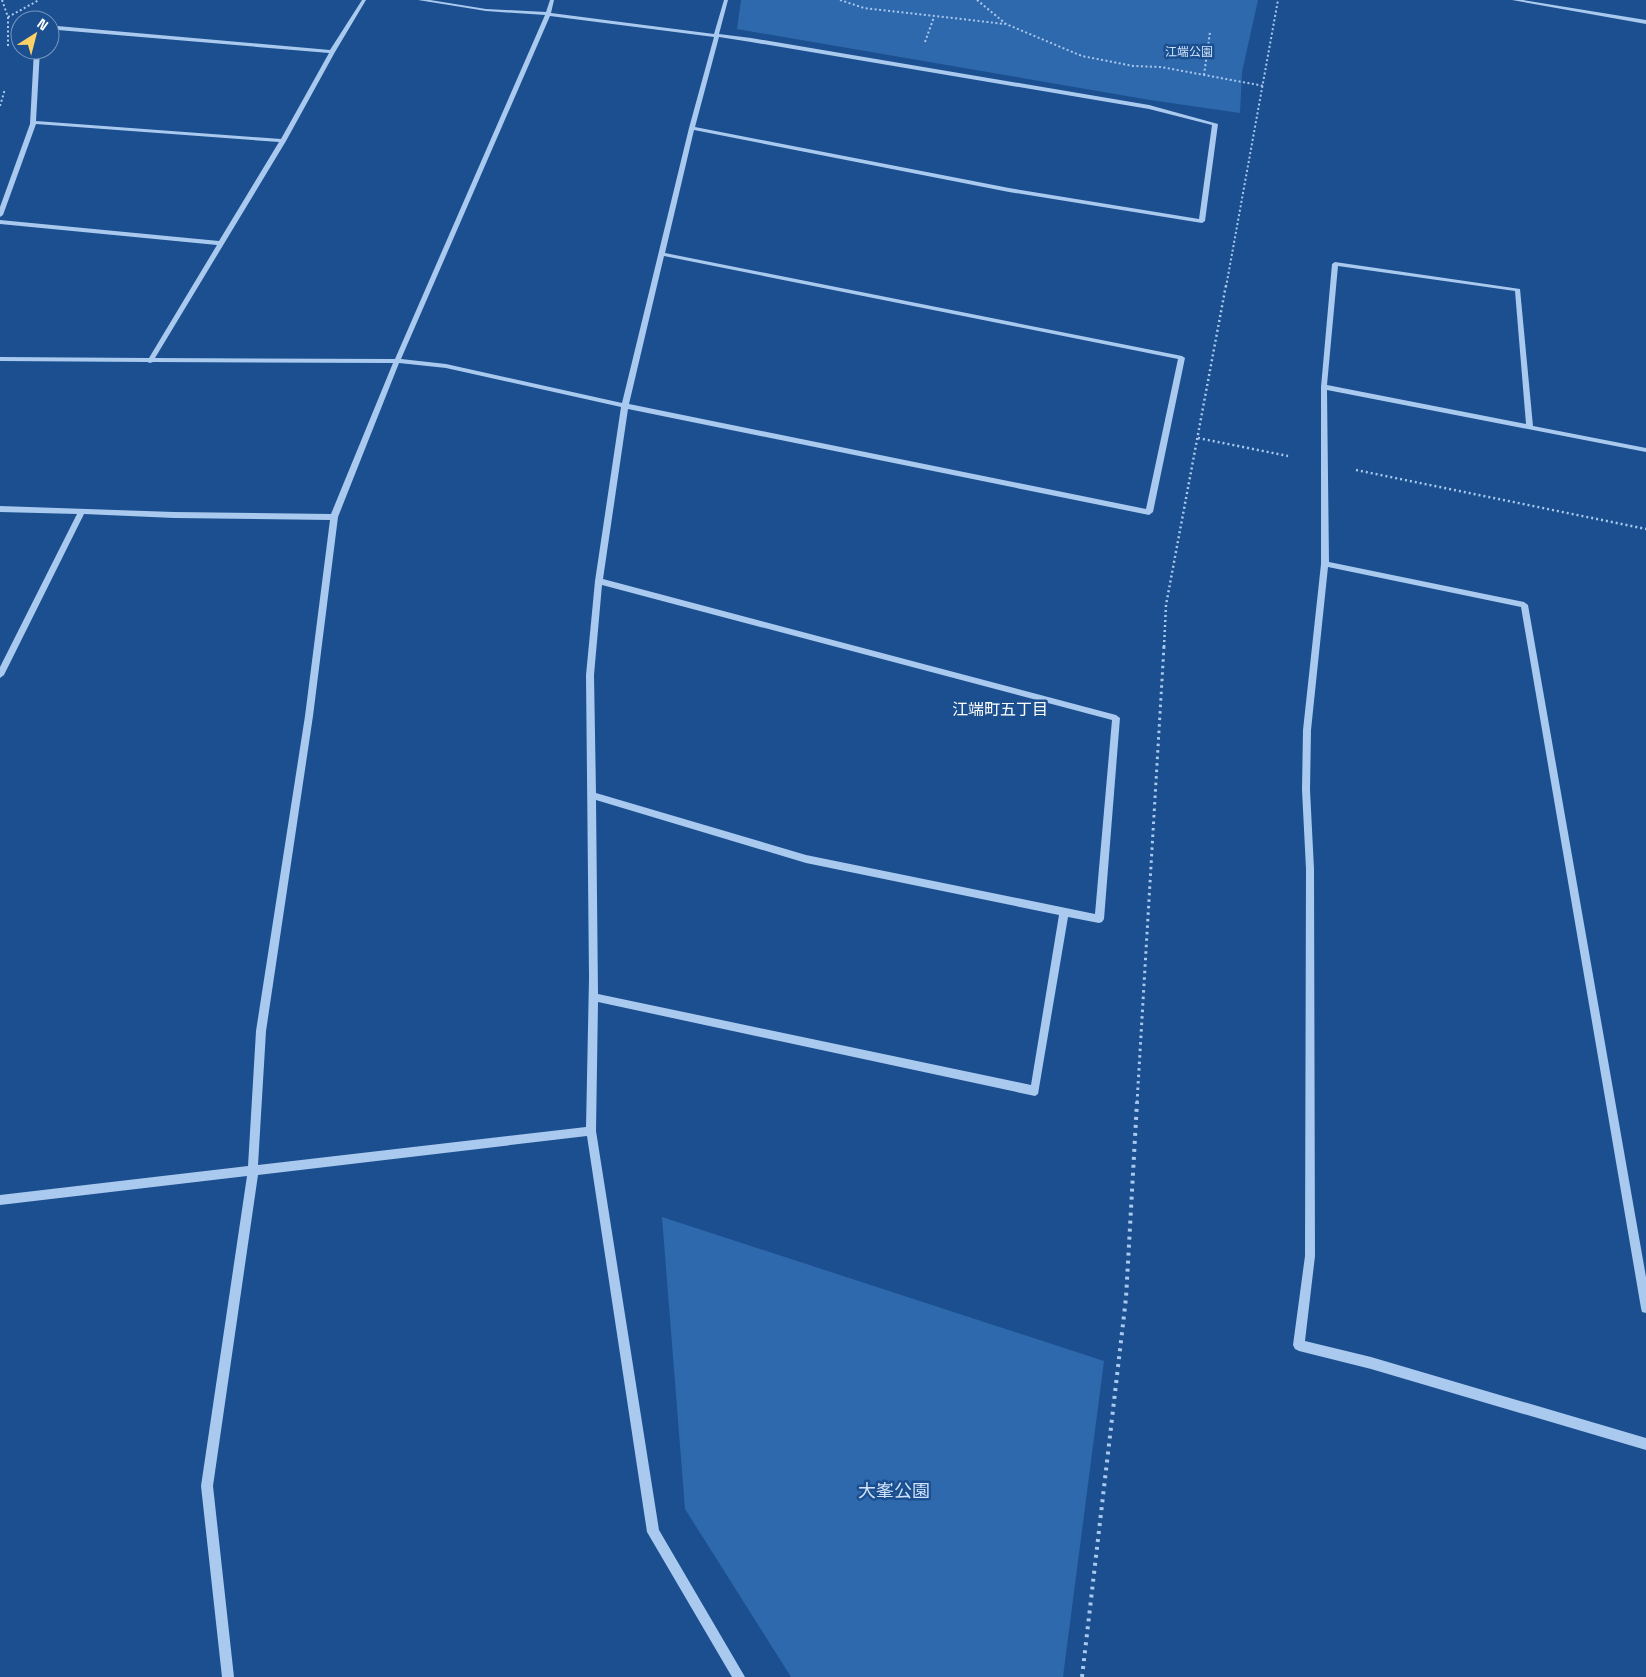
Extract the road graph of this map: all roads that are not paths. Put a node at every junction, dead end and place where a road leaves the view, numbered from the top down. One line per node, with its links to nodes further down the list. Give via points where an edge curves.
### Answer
1 (364, 0): 12 (street)
2 (420, 0): 8 (street, via 486,10)
3 (552, 0): 8 (street)
4 (726, 0): 11 (street)
5 (1514, 0): 7 (street)
6 (1562, 0): 7 (street)
7 (1565, 8): 9 (street)
8 (548, 14): 11 (street); 23 (street)
9 (1646, 22)
10 (60, 28): 12 (street)
11 (715, 37): 15 (street); 15 (street, via 751,40 1071,92 1215,124 1202,221 1009,190)
12 (332, 52): 16 (street)
13 (36, 60): 14 (street)
14 (33, 122): 16 (street); 17 (street)
15 (692, 128): 20 (street)
16 (283, 141): 19 (street)
17 (0, 215)
18 (0, 222): 19 (street)
19 (220, 243): 22 (street)
20 (661, 254): 25 (street); 25 (street, via 1182,358 1149,512)
21 (0, 359): 22 (street)
22 (150, 361): 23 (street)
23 (397, 361): 25 (street, via 446,366); 30 (street)
24 (1324, 387): 26 (street); 26 (street, via 1335,264 1518,290); 31 (street)
25 (626, 406): 32 (street)
26 (1530, 426): 27 (street)
27 (1646, 450)
28 (0, 509): 29 (street)
29 (82, 511): 30 (street); 33 (street)
30 (334, 517): 38 (street, via 309,716 261,1031)
31 (1325, 564): 40 (street, via 1524,605); 41 (street, via 1307,730 1310,1256 1299,1345)
32 (599, 582): 34 (street, via 590,675); 35 (street, via 1116,718 1099,919)
33 (0, 675)
34 (592, 795): 35 (street, via 806,859); 36 (street)
35 (1064, 912): 36 (street, via 1035,1091)
36 (594, 997): 37 (street)
37 (590, 1131): 38 (street); 43 (street, via 653,1532)
38 (253, 1171): 39 (street); 42 (street, via 207,1486)
39 (0, 1200)
40 (1646, 1308)
41 (1646, 1444)
42 (228, 1677)
43 (739, 1677)

